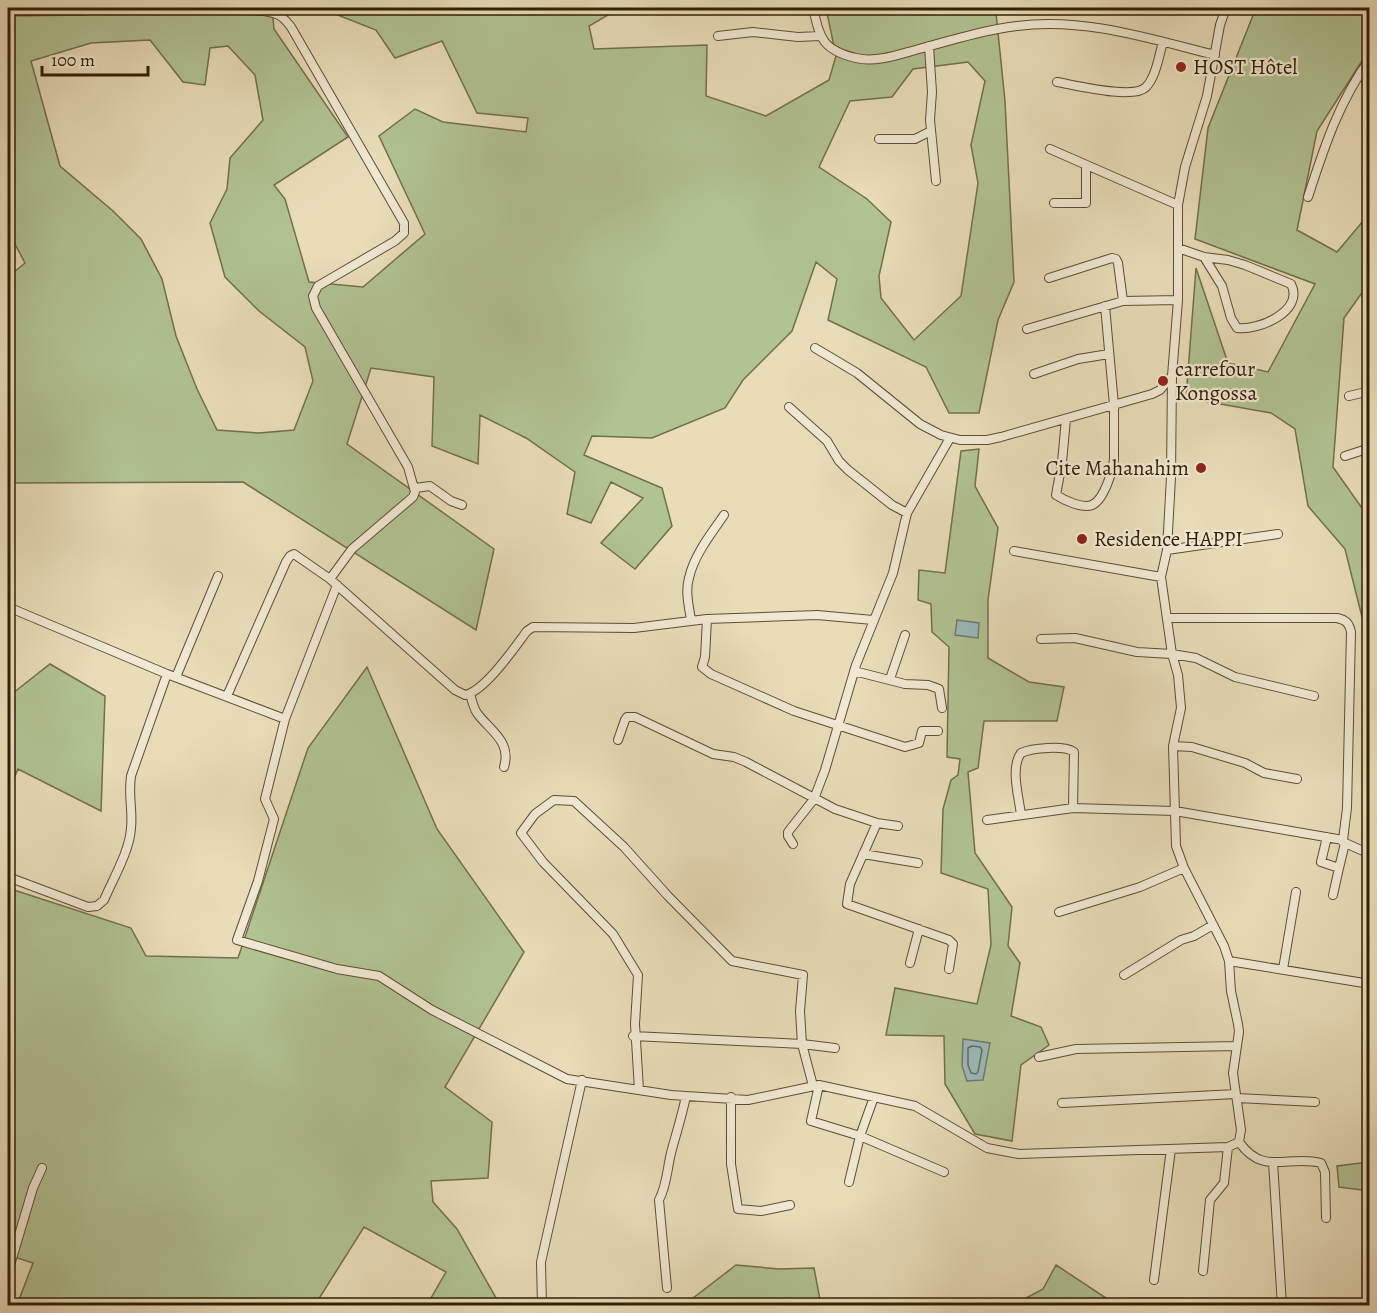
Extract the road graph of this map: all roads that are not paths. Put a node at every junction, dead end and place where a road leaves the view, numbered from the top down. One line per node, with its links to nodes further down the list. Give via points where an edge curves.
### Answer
1 (210, 8): 38 (street, via 266,12 285,20 404,223 404,233 395,241 318,286 313,296 316,308 408,467)
2 (813, 8): 5 (street)
3 (1226, 8): 8 (street)
4 (718, 36): 5 (street, via 753,32)
5 (820, 36): 7 (street, via 832,49 858,59)
6 (1163, 42): 7 (street, via 1114,30 1043,24 997,29); 8 (street); 10 (street, via 1151,79 1140,91 1118,92)
7 (929, 46): 11 (street)
8 (1215, 55): 18 (street)
9 (1370, 58): 16 (street, via 1331,127)
10 (1057, 82)
11 (931, 131): 12 (street, via 915,139); 15 (street)
12 (879, 139)
13 (1050, 149): 14 (street)
14 (1086, 165): 17 (street, via 1086,203); 18 (street)
15 (936, 181)
16 (1308, 197)
17 (1054, 203)
18 (1178, 205): 19 (street)
19 (1178, 248): 20 (street); 22 (street)
20 (1204, 257): 20 (street, via 1222,286 1237,328 1253,329 1265,324 1282,314 1292,301 1291,285 1245,265)
21 (1049, 278): 23 (street, via 1116,259)
22 (1178, 300): 23 (street); 29 (street)
23 (1123, 301): 24 (street)
24 (1105, 306): 25 (street); 27 (street)
25 (1027, 329)
26 (815, 348): 35 (street, via 857,373 921,424)
27 (1109, 354): 28 (street, via 1078,359); 32 (street)
28 (1034, 374)
29 (1172, 376): 32 (street, via 1152,394); 43 (street)
30 (1370, 390): 31 (street)
31 (1349, 396)
32 (1114, 405): 34 (street); 34 (street, via 1113,467 1099,499 1090,506 1056,495)
33 (789, 407): 40 (street, via 830,444 848,470)
34 (1066, 419): 35 (street, via 987,440)
35 (950, 438): 40 (street)
36 (1370, 448): 37 (street)
37 (1346, 456)
38 (415, 488): 39 (street, via 430,486); 47 (street, via 413,497 352,549)
39 (462, 506)
40 (907, 513): 52 (street, via 893,573)
41 (724, 515): 51 (street, via 688,578)
42 (1278, 534): 43 (street)
43 (1167, 550): 46 (street)
44 (1014, 551): 46 (street)
45 (218, 576): 57 (street)
46 (1161, 577): 49 (street)
47 (334, 582): 59 (street, via 455,690); 60 (street, via 294,554 290,556); 63 (street)
48 (8, 607): 57 (street)
49 (1168, 618): 55 (street); 78 (street, via 1346,621 1351,632)
50 (707, 619): 51 (street); 52 (street, via 817,615); 64 (street, via 703,669)
51 (691, 620): 59 (street, via 634,628 530,628 500,666)
52 (873, 620): 56 (street)
53 (905, 635): 58 (street)
54 (1041, 639): 55 (street, via 1076,638 1137,652)
55 (1172, 654): 61 (street, via 1196,658 1235,677); 67 (street, via 1181,708)
56 (854, 671): 58 (street); 64 (street)
57 (172, 675): 60 (street); 85 (street, via 131,776 128,794 132,830 104,900 88,907)
58 (890, 679): 62 (street, via 939,688)
59 (470, 694): 68 (street, via 477,713 505,752)
60 (226, 696): 63 (street)
61 (1314, 696)
62 (942, 708)
63 (285, 719): 102 (street, via 265,799 274,819 237,940 337,969 379,976 432,1010 567,1078)
64 (839, 727): 65 (street, via 908,747 919,743 922,731); 70 (street)
65 (938, 731)
66 (618, 740): 70 (street, via 627,717 635,717 713,754 746,762)
67 (1173, 746): 69 (street, via 1192,747 1264,773); 72 (street)
68 (504, 767)
69 (1297, 779)
70 (814, 799): 75 (street); 79 (street, via 790,829 788,836)
71 (1072, 808): 72 (street); 73 (street); 73 (street, via 1074,752 1067,748 1031,749 1021,753 1017,763)
72 (1175, 812): 77 (street); 83 (street, via 1176,846)
73 (1021, 815): 74 (street)
74 (987, 820)
75 (877, 823): 76 (street); 80 (street)
76 (898, 826)
77 (1328, 837): 78 (street); 84 (street, via 1321,862)
78 (1343, 842): 81 (street); 84 (street)
79 (793, 844)
80 (863, 854): 82 (street); 90 (street, via 846,904)
81 (1370, 854)
82 (918, 862)
83 (1184, 868): 88 (street); 89 (street)
84 (1339, 868): 87 (street)
85 (8, 877)
86 (1296, 892): 94 (street)
87 (1333, 895)
88 (1059, 912)
89 (1213, 925): 91 (street); 95 (street, via 1180,940)
90 (919, 929): 92 (street); 93 (street, via 952,941)
91 (1229, 961): 94 (street); 99 (street, via 1238,1024)
92 (910, 963)
93 (949, 969)
94 (1283, 969): 96 (street)
95 (1124, 975)
96 (1370, 984)
97 (634, 1036): 98 (street); 98 (street, via 638,975 613,934 543,862 521,833 535,814 554,800 574,801 624,847 732,961 803,975); 104 (street)
98 (802, 1044): 100 (street); 103 (street)
99 (1237, 1046): 101 (street, via 1076,1049); 106 (street, via 1233,1073)
100 (835, 1048)
101 (1039, 1057)
102 (582, 1080): 104 (street); 125 (street, via 541,1262)
103 (816, 1083): 107 (street); 108 (street, via 748,1100); 111 (street, via 811,1121)
104 (639, 1090): 105 (street)
105 (686, 1096): 108 (street); 124 (street, via 659,1200)
106 (1237, 1096): 109 (street); 110 (street); 112 (street)
107 (874, 1097): 111 (street); 114 (street, via 915,1106 987,1148 1019,1154)
108 (731, 1098): 119 (street, via 730,1164 738,1209 761,1211)
109 (1315, 1102)
110 (1062, 1103)
111 (860, 1136): 117 (street); 118 (street)
112 (1239, 1142): 113 (street); 115 (street, via 1257,1160)
113 (1228, 1147): 114 (street); 121 (street, via 1224,1183 1210,1200)
114 (1171, 1149): 123 (street)
115 (1273, 1162): 120 (street, via 1321,1163 1325,1172); 126 (street)
116 (42, 1168): 122 (street)
117 (944, 1172)
118 (849, 1182)
119 (790, 1205)
120 (1326, 1218)
121 (1203, 1271)
122 (8, 1272)
123 (1154, 1280)
124 (667, 1288)
125 (542, 1305)
126 (1282, 1305)

